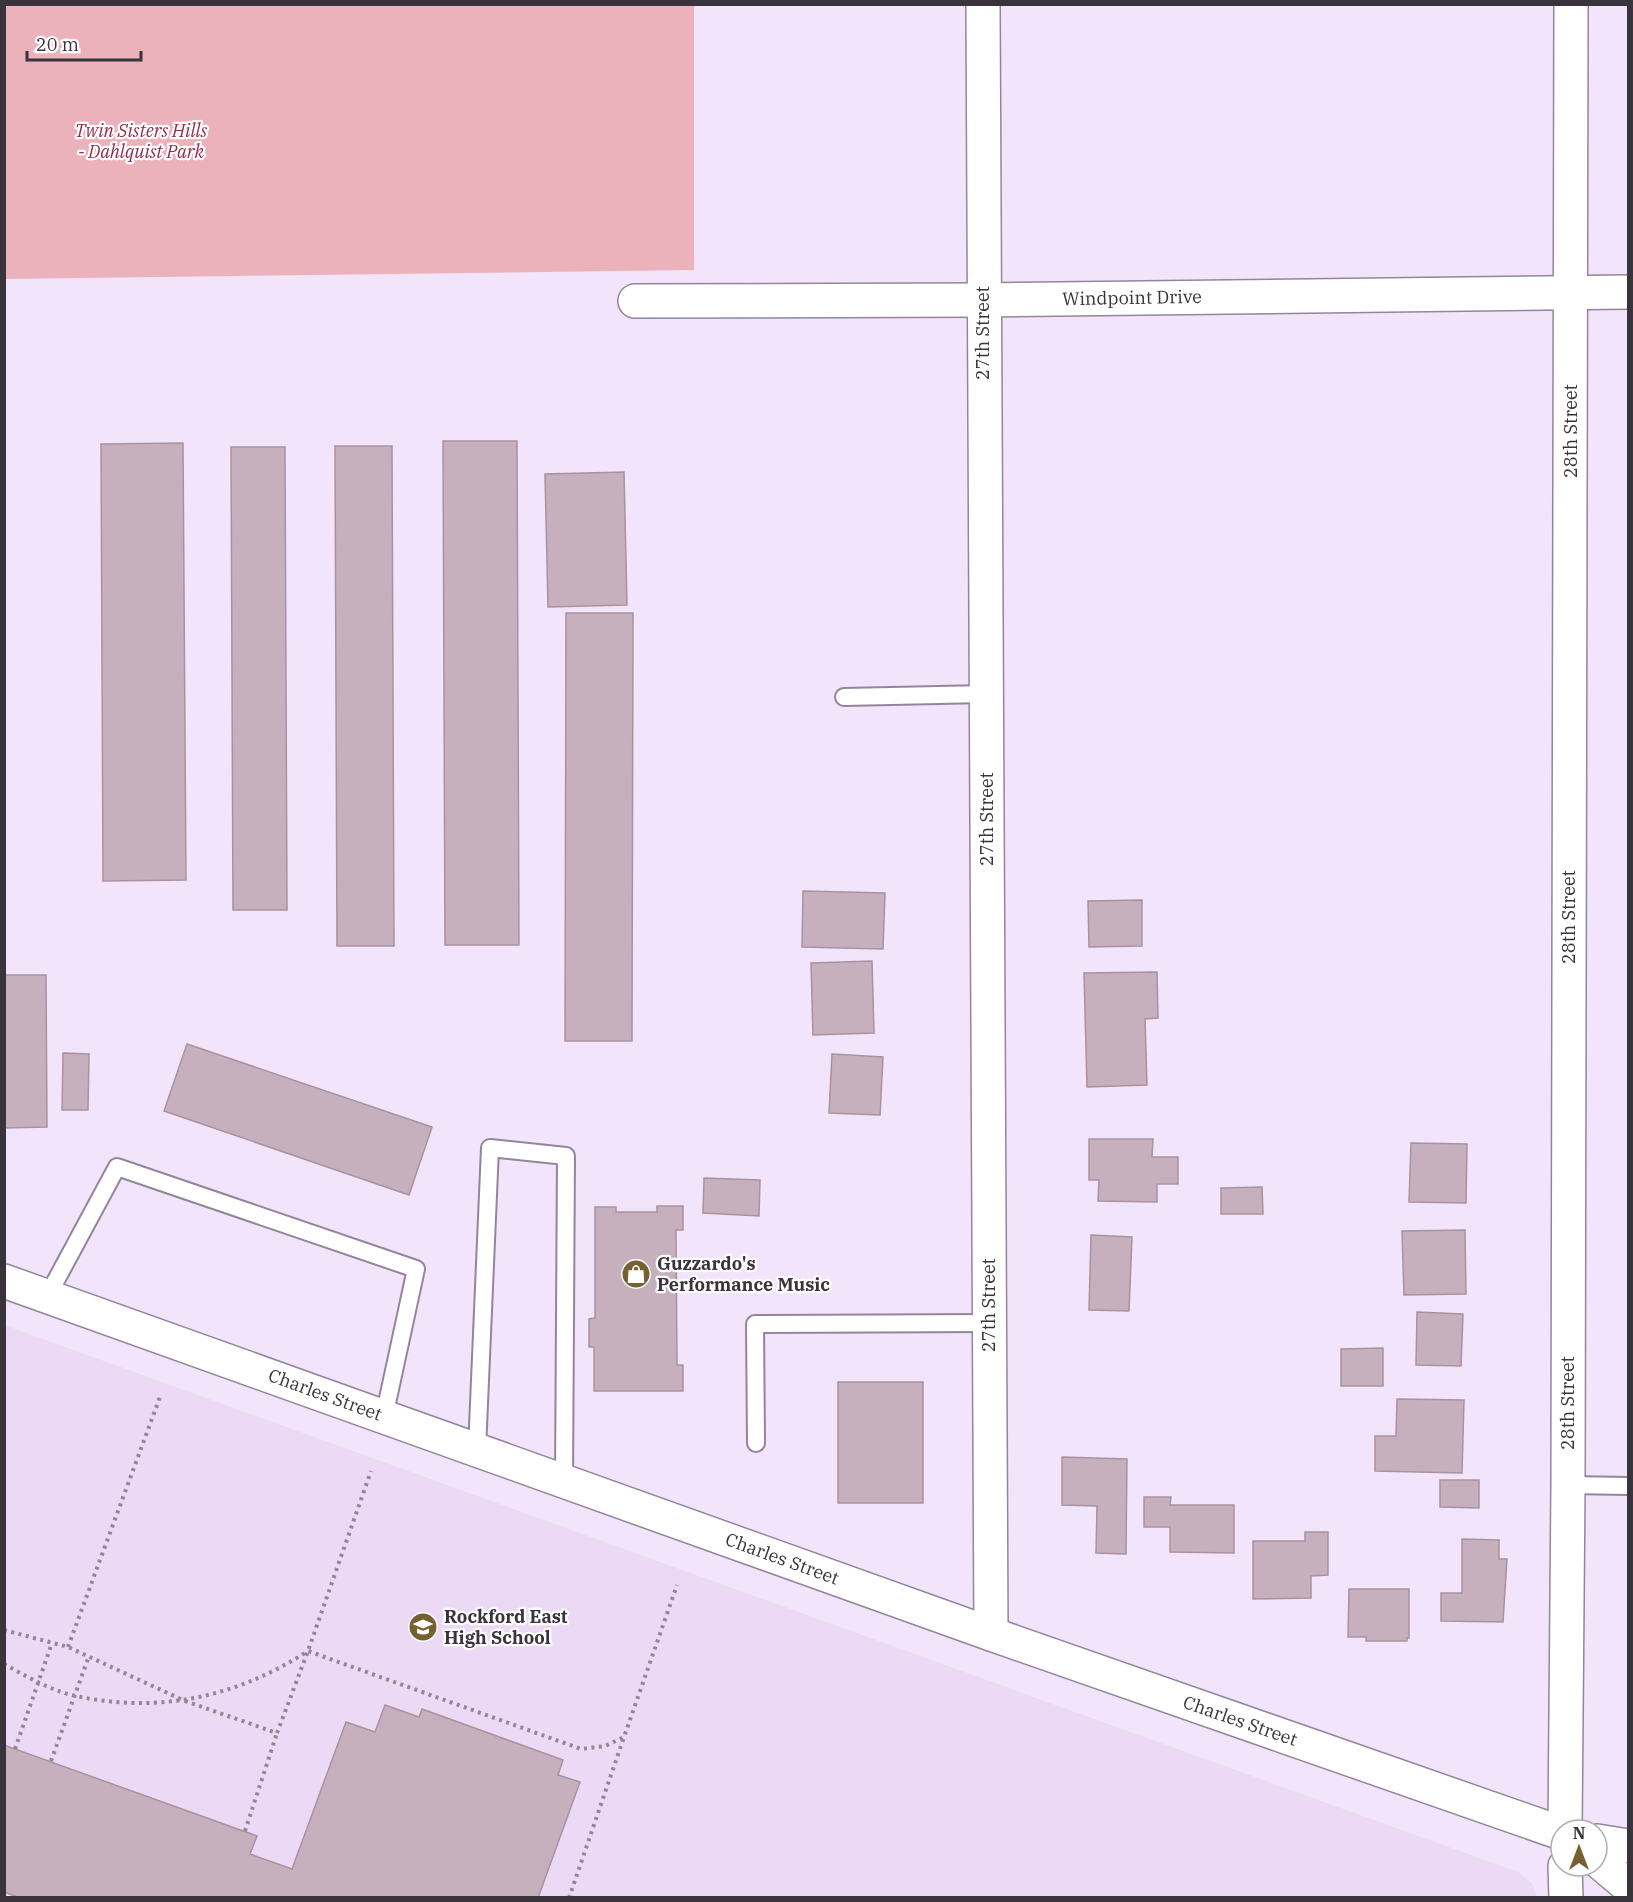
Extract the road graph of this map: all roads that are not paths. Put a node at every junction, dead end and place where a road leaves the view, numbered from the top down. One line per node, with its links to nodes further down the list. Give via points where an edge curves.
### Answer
1 (983, 4): 5 (street, 27th Street)
2 (1571, 4): 4 (street, 28th Street)
3 (1629, 292): 4 (street, Windpoint Drive)
4 (1571, 293): 5 (street, Windpoint Drive); 16 (street, 28th Street)
5 (983, 300): 6 (street, Windpoint Drive); 7 (street, 27th Street)
6 (635, 301)
7 (986, 694): 8 (lane); 11 (street, 27th Street)
8 (844, 697)
9 (4, 1281): 10 (street, Charles Street)
10 (47, 1296): 12 (street, Charles Street); 12 (lane, via 117,1167 416,1269)
11 (990, 1323): 13 (lane, via 755,1324); 18 (street, 27th Street)
12 (384, 1417): 14 (street, Charles Street)
13 (756, 1443)
14 (477, 1450): 15 (street, Charles Street); 15 (lane, via 490,1148 566,1156)
15 (564, 1482): 18 (street, Charles Street)
16 (1568, 1485): 17 (lane); 19 (street, 28th Street)
17 (1629, 1486)
18 (992, 1634): 20 (street, Charles Street)
19 (1565, 1818)
20 (1549, 1829)
21 (1609, 1842): 22 (street)
22 (1629, 1846)
23 (1609, 1870): 25 (street)
24 (1565, 1878): 26 (street)
25 (1629, 1886)
26 (1566, 1898)

